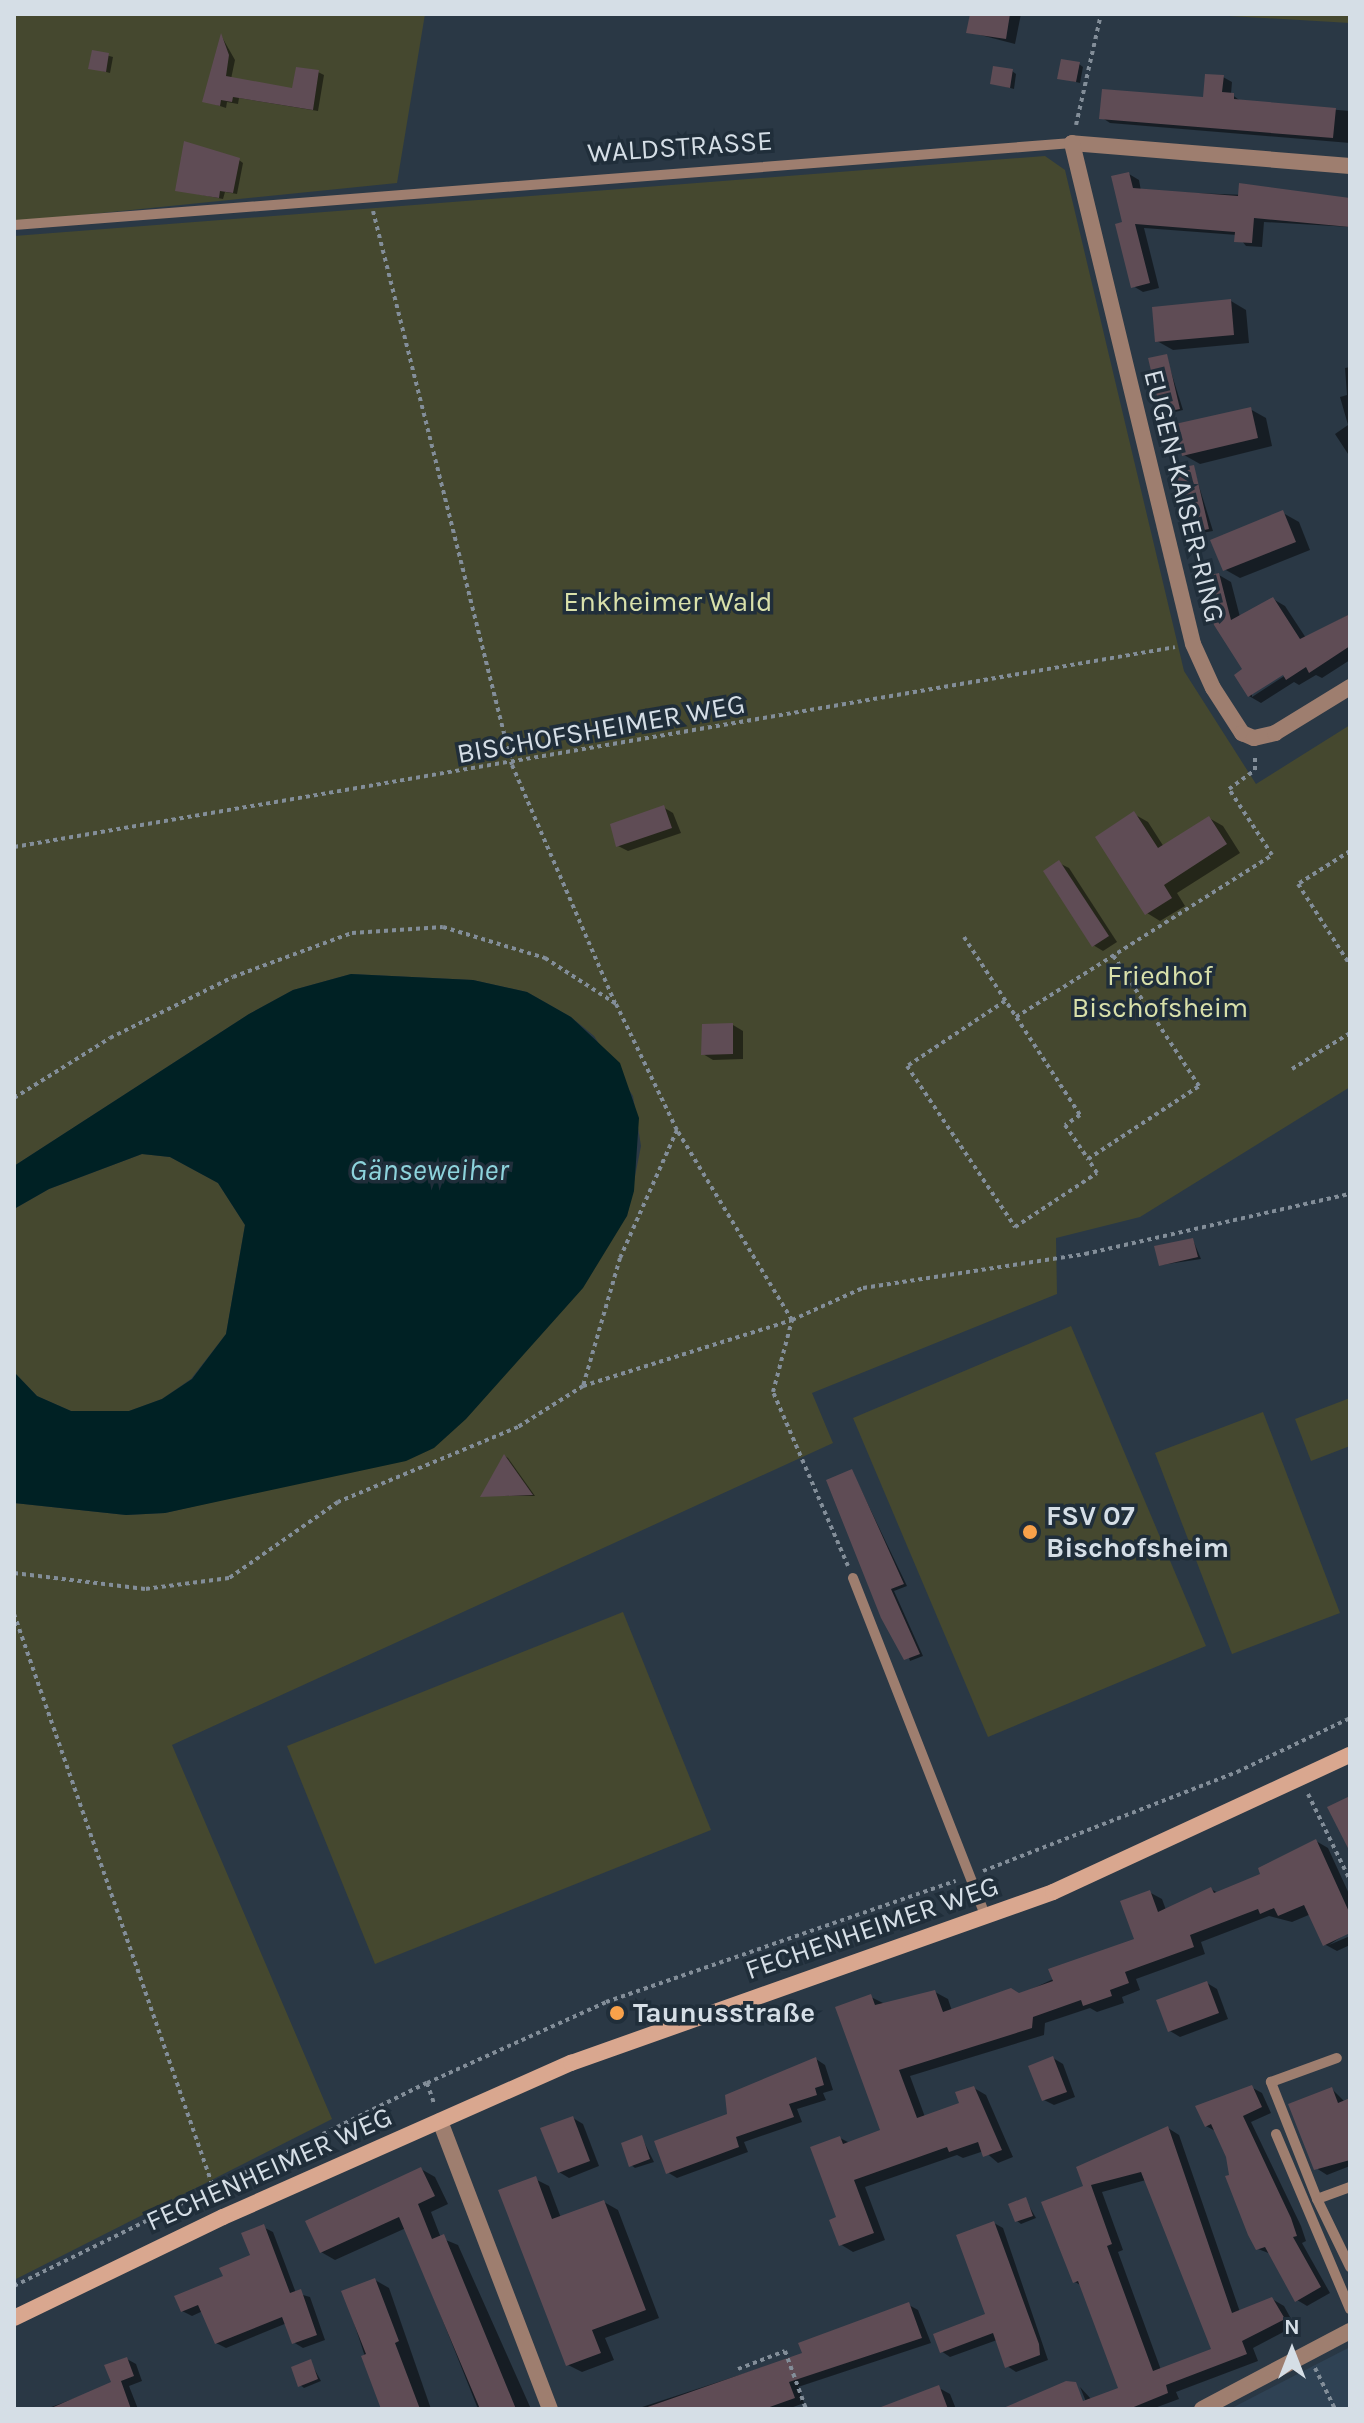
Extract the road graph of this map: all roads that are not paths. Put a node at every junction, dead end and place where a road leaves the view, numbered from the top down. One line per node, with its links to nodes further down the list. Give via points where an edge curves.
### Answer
1 (1072, 143): 2 (street, WALDSTRASSE); 3 (lane, WALDSTRASSE); 4 (street, EUGEN-KAISER-RING, via 1193,644 1233,721 1254,738 1275,733)
2 (1350, 166)
3 (14, 225)
4 (1350, 687)
5 (853, 1578): 7 (lane)
6 (1350, 1755): 7 (street, FECHENHEIMER WEG, via 1110,1868)
7 (986, 1917): 9 (street, FECHENHEIMER WEG, via 666,2026)
8 (1337, 2058): 12 (lane, via 1271,2082)
9 (440, 2121): 15 (street, FECHENHEIMER WEG); 17 (street)
10 (1276, 2134): 14 (lane, via 1317,2242)
11 (1350, 2187): 12 (lane)
12 (1317, 2199): 13 (lane)
13 (1350, 2267)
14 (1350, 2309)
15 (14, 2318)
16 (1350, 2331): 18 (street)
17 (550, 2409)
18 (1202, 2409)

